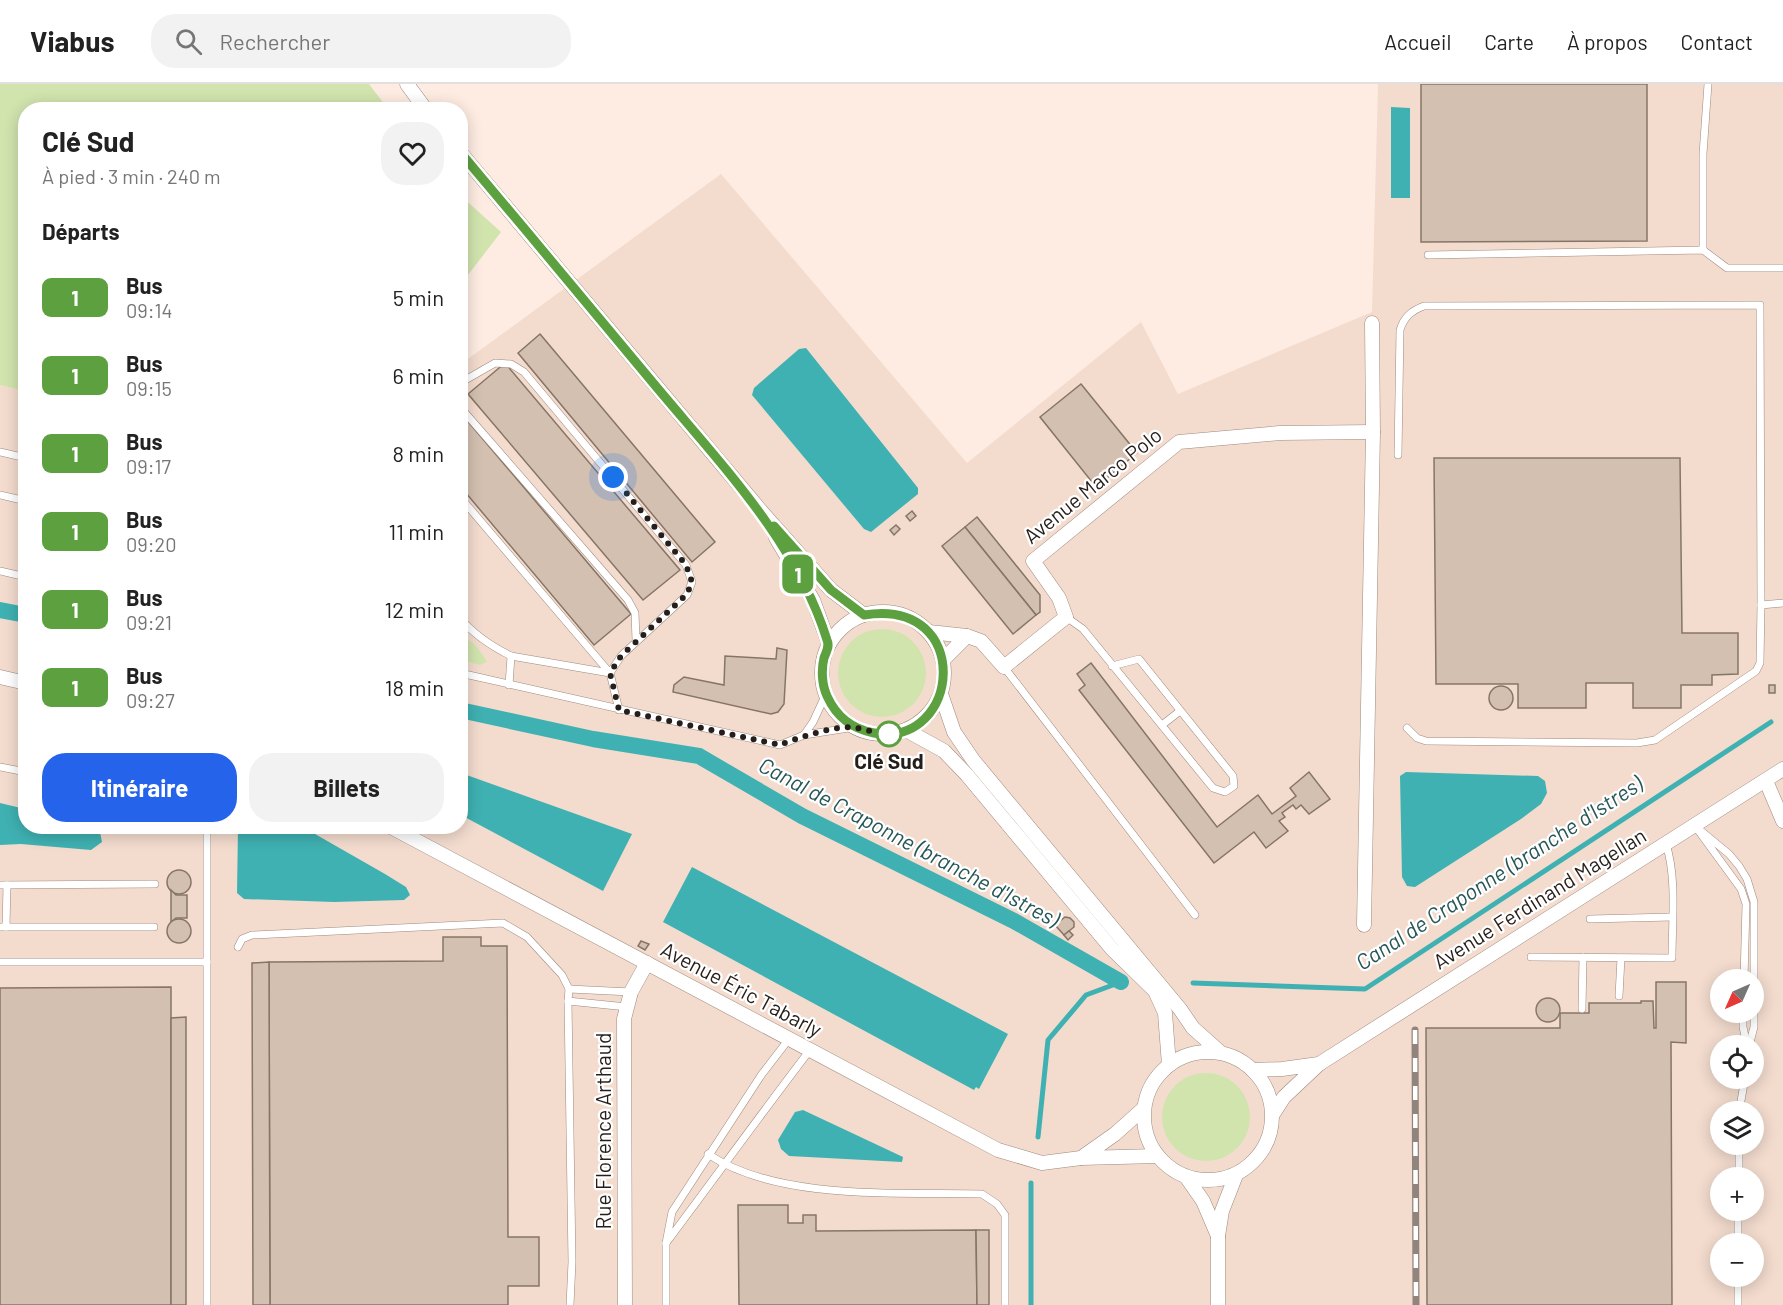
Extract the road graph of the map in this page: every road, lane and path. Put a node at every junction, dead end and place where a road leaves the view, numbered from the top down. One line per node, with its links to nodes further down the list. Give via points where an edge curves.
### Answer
1 (407, 84): 3 (street)
2 (1708, 84): 5 (lane)
3 (420, 102)
4 (468, 162): 18 (street)
5 (1703, 250): 6 (lane); 7 (lane, via 1727,268)
6 (1428, 255)
7 (1783, 268)
8 (1372, 323): 11 (street)
9 (468, 378): 28 (lane, via 495,363 511,364 524,372 686,565 692,582 687,594)
10 (468, 416): 28 (lane, via 628,600 635,613)
11 (1373, 432): 24 (street, Avenue Marco Polo, via 1280,433 1179,442 1033,561 1059,598); 62 (street)
12 (0, 452): 14 (lane)
13 (1398, 455): 22 (lane, via 1400,330 1408,314 1424,306 1760,305)
14 (18, 456)
15 (0, 495): 16 (lane)
16 (18, 499)
17 (468, 506): 34 (lane)
18 (760, 510): 23 (street, via 831,590); 29 (street, via 813,600)
19 (0, 571): 20 (lane)
20 (18, 575)
21 (1783, 603): 22 (lane)
22 (1761, 605): 45 (lane, via 1760,663 1756,671 1655,740 1426,741)
23 (864, 615): 26 (street, via 899,614); 29 (street, via 850,621)
24 (1066, 617): 32 (lane, via 1083,629); 33 (street)
25 (468, 630): 30 (lane)
26 (929, 632): 27 (street); 31 (street)
27 (967, 636): 31 (street); 33 (street, via 981,641)
28 (636, 640): 34 (lane)
29 (829, 644): 39 (street, via 823,660)
30 (511, 656): 34 (lane); 38 (lane)
31 (943, 660): 40 (street)
32 (1112, 666): 42 (lane, via 1138,659); 43 (lane)
33 (1004, 667): 59 (lane)
34 (610, 673): 41 (lane)
35 (468, 676): 38 (lane)
36 (0, 677): 37 (street)
37 (18, 681)
38 (509, 685): 41 (lane)
39 (826, 694): 44 (street, via 843,719); 47 (lane)
40 (941, 694): 46 (street, via 933,709); 82 (street, via 954,732 973,760 1193,1028)
41 (619, 710): 47 (lane, via 780,745)
42 (1180, 711): 43 (lane); 43 (lane, via 1233,776 1234,786 1225,792 1214,788)
43 (1162, 725)
44 (855, 727): 46 (street, via 880,734); 47 (lane)
45 (1407, 728)
46 (906, 730): 84 (street, via 944,751 967,775 1112,949 1155,991 1165,1013)
47 (804, 735)
48 (0, 767): 50 (lane)
49 (1783, 769): 51 (street, Avenue Ferdinand Magellan)
50 (18, 770)
51 (1766, 781): 52 (street); 53 (street, Avenue Ferdinand Magellan)
52 (1783, 821)
53 (1695, 826): 56 (street, Avenue Ferdinand Magellan); 72 (lane, via 1741,889 1746,904); 79 (lane, via 1739,866 1754,902)
54 (207, 834): 70 (lane)
55 (404, 834): 71 (street, Avenue Éric Tabarly)
56 (1666, 844): 60 (lane, via 1671,858); 83 (street, Avenue Ferdinand Magellan)
57 (155, 884): 58 (lane)
58 (3, 885): 63 (lane)
59 (1195, 915)
60 (1672, 917): 61 (lane); 68 (lane, via 1672,958)
61 (1590, 918)
62 (1364, 925)
63 (3, 927): 64 (lane)
64 (154, 927)
65 (237, 946): 73 (lane, via 252,935 502,923 527,937 562,975)
66 (1531, 957): 67 (lane)
67 (1583, 957): 68 (lane); 78 (lane)
68 (1621, 958): 75 (lane)
69 (0, 962): 70 (lane)
70 (207, 962): 97 (lane)
71 (647, 963): 74 (street, Rue Florence Arthaud); 80 (street, Avenue Éric Tabarly)
72 (1744, 969)
73 (569, 989): 74 (lane); 76 (lane)
74 (631, 992): 77 (street, Rue Florence Arthaud)
75 (1619, 996)
76 (568, 1001): 77 (lane); 98 (lane)
77 (627, 1007): 99 (street, Rue Florence Arthaud)
78 (1582, 1009)
79 (1751, 1035)
80 (789, 1039): 81 (street, Avenue Éric Tabarly); 88 (lane)
81 (810, 1050): 90 (street, Avenue Éric Tabarly, via 998,1150 1042,1163); 91 (lane)
82 (1221, 1053): 84 (street, via 1202,1052); 85 (street)
83 (1319, 1064): 85 (street, Avenue Ferdinand Magellan); 87 (street, Avenue Ferdinand Magellan, via 1284,1097)
84 (1168, 1065): 86 (street, via 1156,1077)
85 (1253, 1070): 87 (street, via 1270,1098)
86 (1143, 1109): 89 (street, via 1146,1134); 90 (street, Avenue Éric Tabarly)
87 (1273, 1114): 92 (street, via 1271,1133 1263,1150)
88 (708, 1154): 91 (lane); 95 (lane, via 672,1212)
89 (1156, 1156): 90 (street, Avenue Éric Tabarly); 93 (street)
90 (1081, 1158)
91 (724, 1166): 95 (lane); 101 (lane, via 800,1187 982,1194 998,1204 1005,1215)
92 (1236, 1175): 93 (street, via 1220,1180); 94 (street, via 1222,1211)
93 (1187, 1178): 94 (street, via 1203,1201)
94 (1218, 1236): 102 (street)
95 (666, 1243): 100 (lane)
96 (1738, 1287): 103 (lane)
97 (207, 1305)
98 (570, 1305)
99 (625, 1305)
100 (666, 1305)
101 (1005, 1305)
102 (1218, 1305)
103 (1738, 1305)

